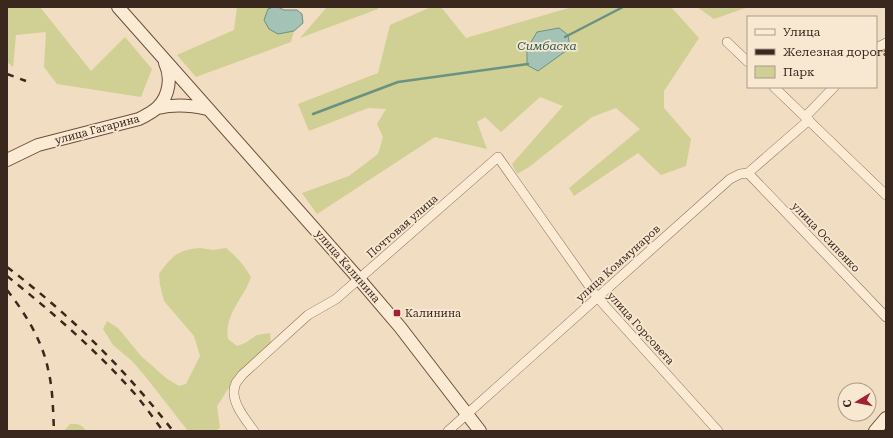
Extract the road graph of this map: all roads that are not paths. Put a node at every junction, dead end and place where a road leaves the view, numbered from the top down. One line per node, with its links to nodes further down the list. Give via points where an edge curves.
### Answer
1 (118, 7): 5 (street, улица Калинина)
2 (727, 42): 6 (street)
3 (886, 43): 4 (street)
4 (877, 48)
5 (161, 57): 9 (street, via 169,84); 10 (street, улица Калинина)
6 (747, 61)
7 (775, 88): 11 (street)
8 (833, 88): 11 (street, улица Коммунаров)
9 (158, 108): 10 (street, via 182,104); 13 (street, улица Гагарина, via 139,119 38,145)
10 (207, 109): 16 (street, улица Калинина)
11 (807, 119): 14 (street, улица Коммунаров); 15 (street)
12 (498, 158): 16 (street, Почтовая улица); 17 (street, улица Горсовета)
13 (7, 160)
14 (748, 173): 17 (street, улица Коммунаров, via 730,179); 18 (street, улица Осипенко)
15 (886, 195)
16 (359, 279): 19 (street, улица Калинина); 21 (street, Почтовая улица, via 336,299 308,315 236,383 235,400 242,416)
17 (597, 297): 19 (street, улица Коммунаров); 24 (street, улица Горсовета)
18 (886, 317)
19 (468, 414): 22 (street, улица Коммунаров); 23 (street, улица Калинина)
20 (886, 418): 25 (street)
21 (254, 431)
22 (448, 431)
23 (480, 431)
24 (718, 431)
25 (874, 431)

